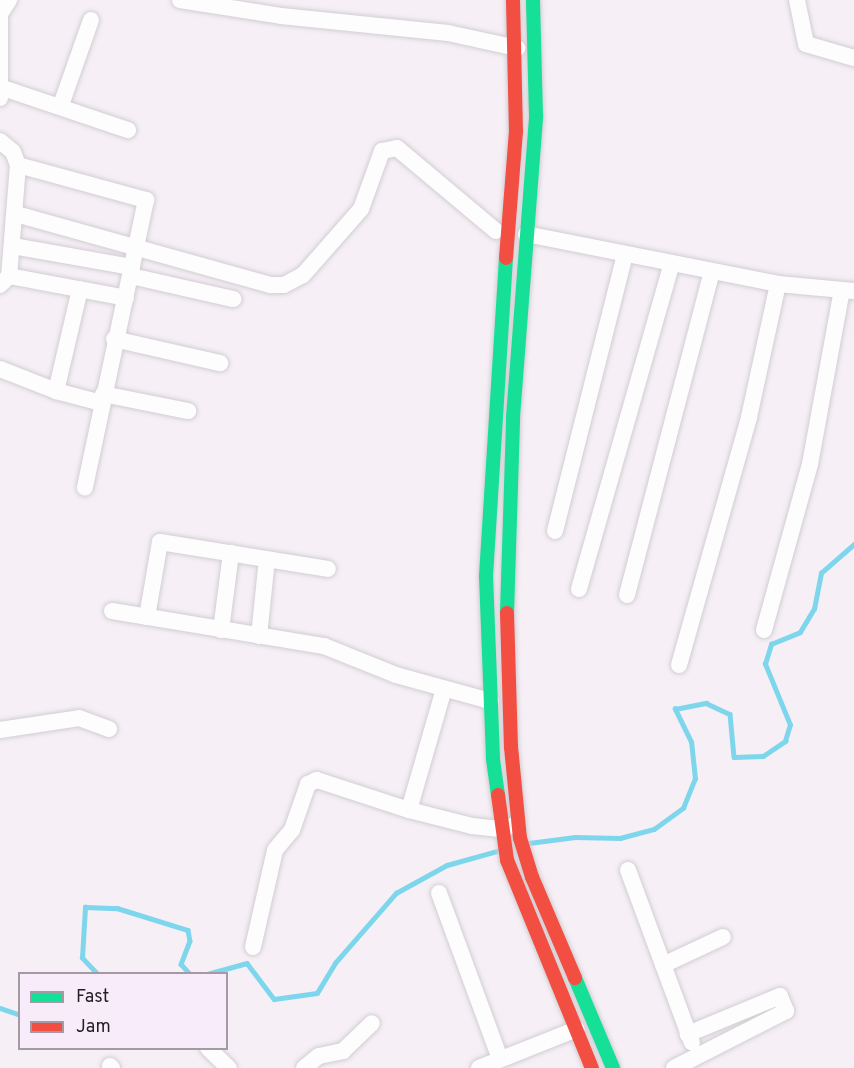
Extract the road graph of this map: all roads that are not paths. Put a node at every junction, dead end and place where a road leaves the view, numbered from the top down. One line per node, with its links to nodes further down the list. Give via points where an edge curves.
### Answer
1 (9, 0): 6 (street)
2 (180, 0): 8 (street, via 281,16 448,33)
3 (513, 0): 8 (main road)
4 (533, 0): 17 (main road, via 536,116)
5 (797, 0): 9 (street, via 806,44)
6 (0, 15): 10 (street)
7 (91, 20): 11 (street)
8 (517, 48): 50 (main road, via 516,132 488,513)
9 (854, 58)
10 (2, 93): 11 (street)
11 (62, 105): 12 (street)
12 (128, 130)
13 (1, 145): 14 (street, via 13,152)
14 (18, 165): 15 (street); 19 (street, via 146,200)
15 (16, 214): 18 (street); 19 (street)
16 (496, 231): 19 (street, via 397,148 382,152 361,209 294,283 271,285)
17 (526, 234): 20 (street); 54 (main road, via 513,417 505,624)
18 (13, 246): 22 (street); 24 (street)
19 (138, 246): 22 (street)
20 (625, 255): 21 (street); 37 (street)
21 (670, 265): 23 (street); 41 (street)
22 (131, 271): 28 (street); 29 (street)
23 (712, 272): 25 (street); 42 (street)
24 (4, 281): 26 (street)
25 (778, 284): 27 (street); 48 (street, via 749,417)
26 (80, 289): 28 (street); 33 (street)
27 (848, 291): 46 (street, via 810,464)
28 (126, 298): 30 (street)
29 (233, 299)
30 (114, 339): 31 (street); 34 (street)
31 (220, 363)
32 (0, 369): 33 (street)
33 (56, 391): 34 (street)
34 (102, 398): 35 (street); 36 (street)
35 (188, 411)
36 (85, 488)
37 (555, 531)
38 (231, 553): 39 (street); 44 (street, via 160,542); 45 (street)
39 (267, 559): 40 (street); 47 (street)
40 (328, 569)
41 (579, 589)
42 (627, 595)
43 (112, 612): 44 (street)
44 (147, 617): 45 (street)
45 (221, 630): 47 (street)
46 (764, 630)
47 (259, 636): 49 (street, via 324,646)
48 (679, 665)
49 (444, 689): 50 (street); 53 (street)
50 (490, 701): 55 (main road)
51 (109, 729): 52 (street, via 79,718)
52 (0, 730)
53 (409, 810): 55 (street); 59 (street, via 317,780 310,782 291,830 275,850)
54 (519, 831): 55 (street); 71 (main road, via 532,877)
55 (501, 835): 62 (main road, via 516,883)
56 (628, 870): 60 (street)
57 (439, 893): 66 (street)
58 (723, 937): 60 (street)
59 (254, 947)
60 (663, 965): 63 (street)
61 (372, 1023): 68 (street, via 343,1051 319,1056)
62 (577, 1029): 66 (street); 70 (main road)
63 (688, 1034): 65 (street); 65 (street, via 780,996 786,1011)
64 (210, 1050): 67 (street)
65 (697, 1056): 72 (street)
66 (500, 1059): 69 (street)
67 (229, 1068)
68 (304, 1068)
69 (479, 1068)
70 (592, 1068)
71 (613, 1068)
72 (674, 1068)

